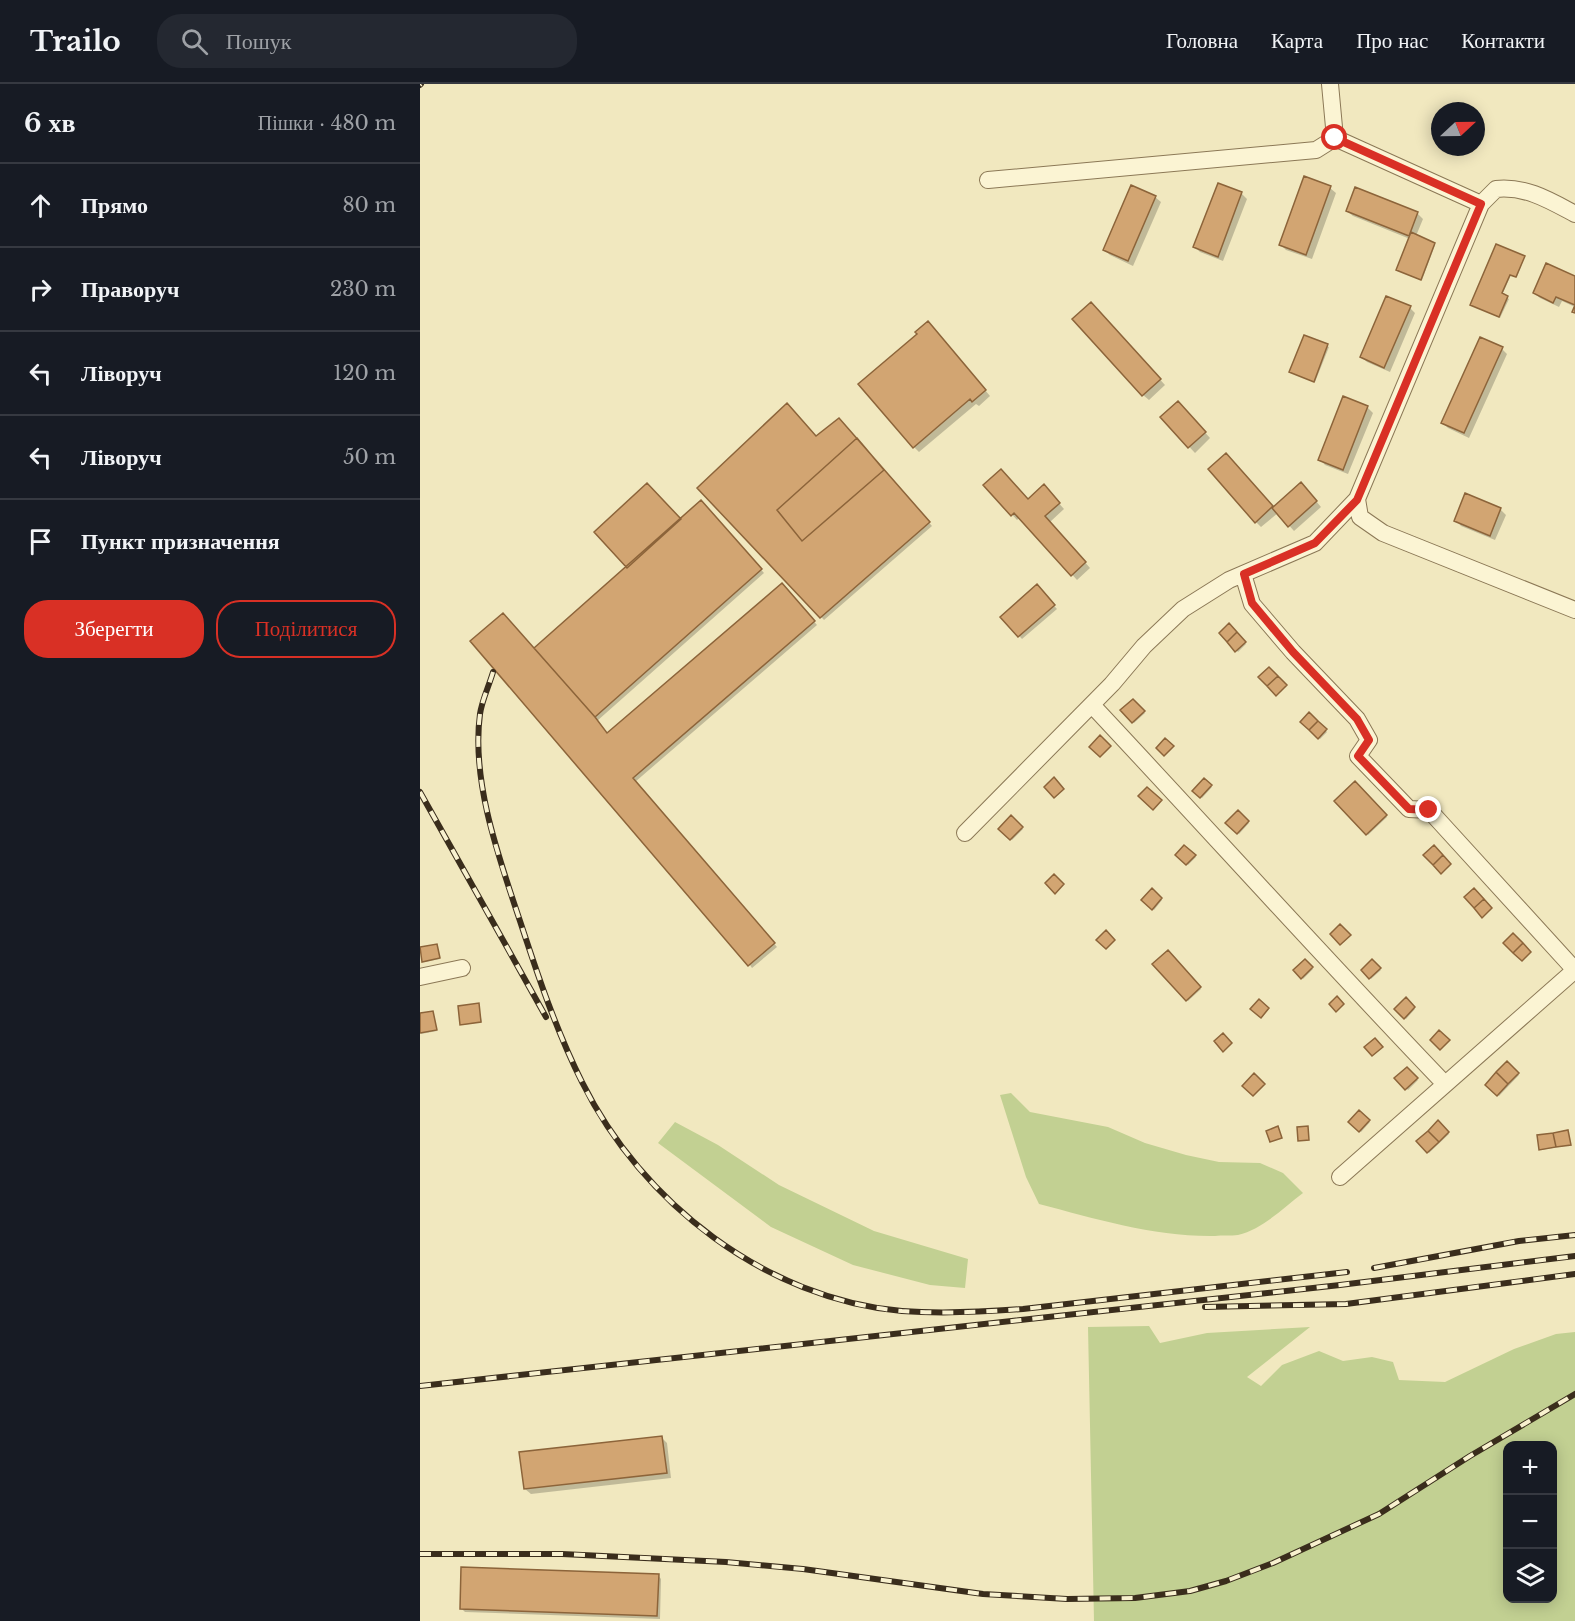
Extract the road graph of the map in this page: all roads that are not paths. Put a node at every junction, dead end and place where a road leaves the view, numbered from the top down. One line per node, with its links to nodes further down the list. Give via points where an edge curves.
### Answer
1 (1330, 84): 2 (street)
2 (1335, 138): 3 (street, via 1316,150); 4 (street)
3 (988, 180)
4 (1481, 204): 5 (street, via 1496,189 1512,188 1533,192); 6 (street)
5 (1575, 214)
6 (1357, 500): 7 (street, via 1315,543); 8 (street, via 1360,517 1383,533)
7 (1244, 574): 9 (street, via 1184,609 1144,646); 12 (street, via 1252,603 1357,719 1369,740 1358,756 1409,809 1429,810)
8 (1575, 610)
9 (1092, 705): 10 (street); 14 (street)
10 (965, 833)
11 (462, 968): 13 (street)
12 (1575, 970): 14 (street)
13 (420, 977)
14 (1444, 1083): 15 (street)
15 (1340, 1177)

